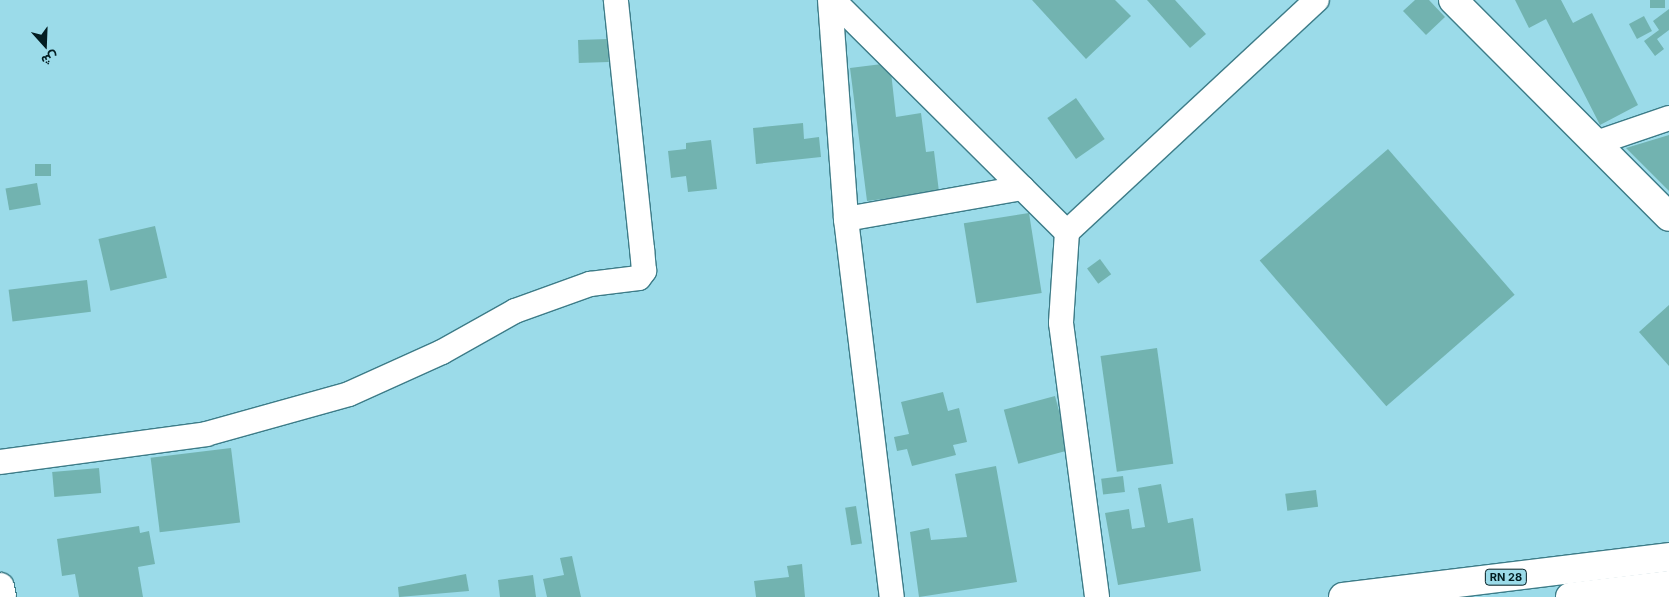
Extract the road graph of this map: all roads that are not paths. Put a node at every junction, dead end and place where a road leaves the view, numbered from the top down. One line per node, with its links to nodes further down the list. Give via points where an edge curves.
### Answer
1 (616, 0): 11 (street, via 644,271 639,278 590,284 515,311 442,352 320,402 206,434)
2 (832, 0): 7 (street); 9 (street)
3 (1317, 0): 10 (street)
4 (1453, 0): 6 (main road)
5 (1669, 118): 6 (street)
6 (1596, 143): 8 (main road)
7 (1022, 188): 9 (street); 10 (street)
8 (1669, 216)
9 (846, 219): 16 (street)
10 (1067, 232): 17 (street, via 1061,323)
11 (0, 462)
12 (1669, 556): 18 (main road, RN 28)
13 (1669, 585): 19 (main road)
14 (0, 588): 15 (main road)
15 (2, 597)
16 (892, 597)
17 (1097, 597)
18 (1343, 597)
19 (1570, 597)

